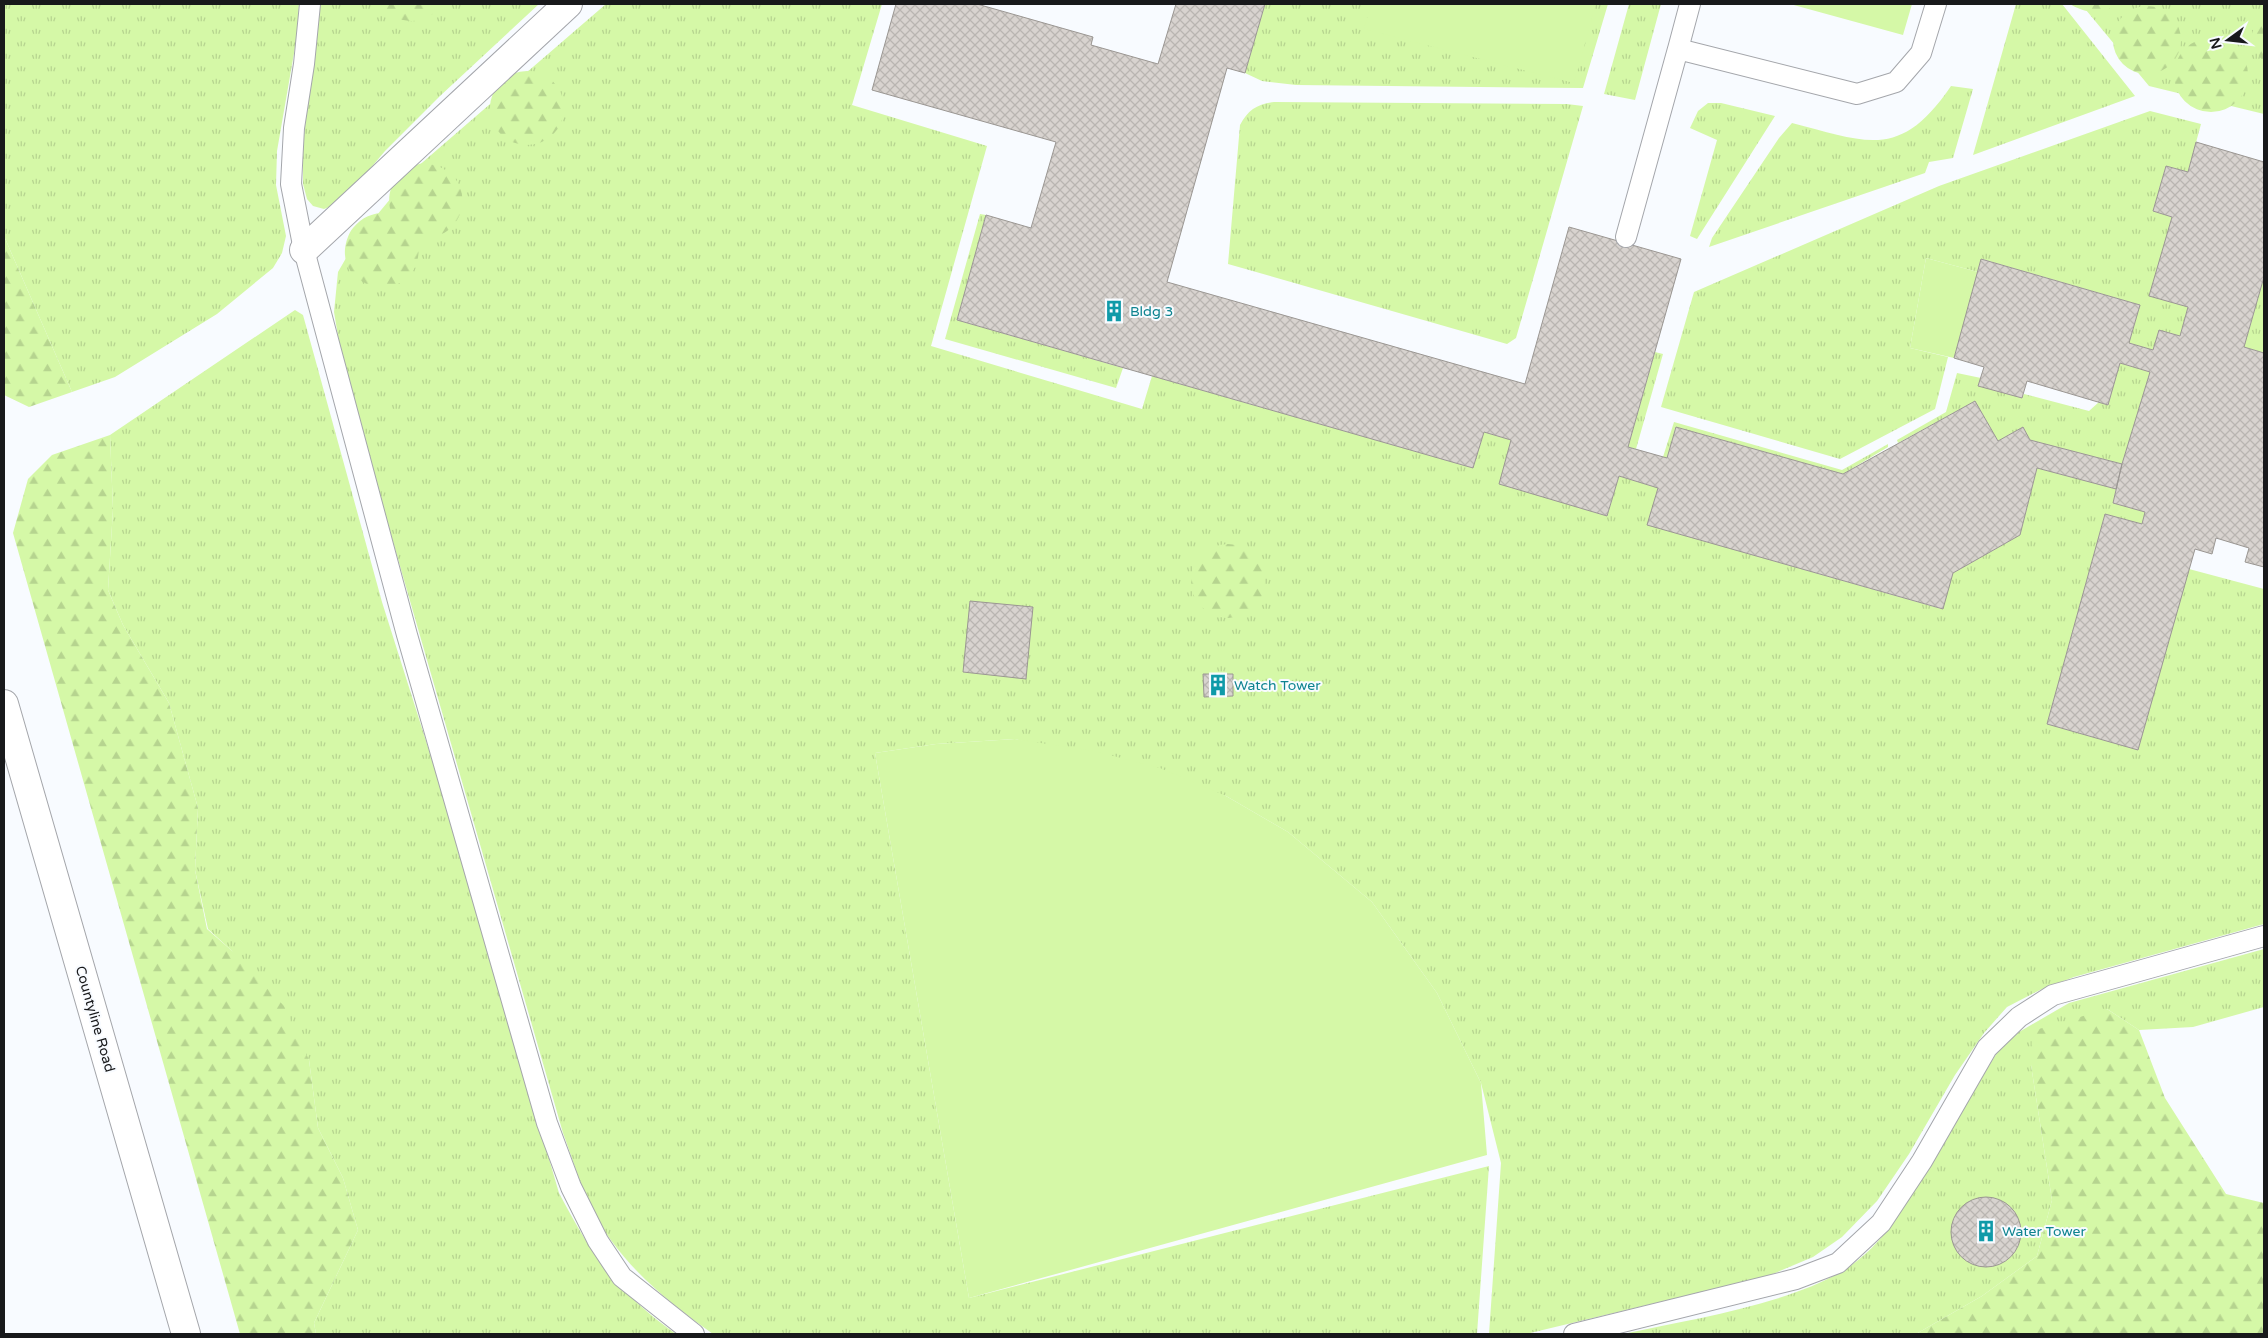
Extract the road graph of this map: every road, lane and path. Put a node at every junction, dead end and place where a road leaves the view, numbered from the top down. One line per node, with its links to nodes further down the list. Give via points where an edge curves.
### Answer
1 (310, 4): 7 (lane, via 294,128 291,184)
2 (568, 4): 7 (street)
3 (1690, 4): 5 (lane)
4 (1936, 4): 5 (lane, via 1921,53 1896,82 1857,94)
5 (1678, 49): 6 (lane)
6 (1626, 237)
7 (304, 250): 11 (lane, via 407,635 547,1123 575,1196 598,1241 622,1277)
8 (4, 704): 10 (street, Countyline Road)
9 (2264, 936): 12 (lane, via 2053,995 2019,1017 1987,1048 1922,1161 1881,1223 1838,1263 1796,1279)
10 (186, 1334)
11 (694, 1334)
12 (1574, 1334)

